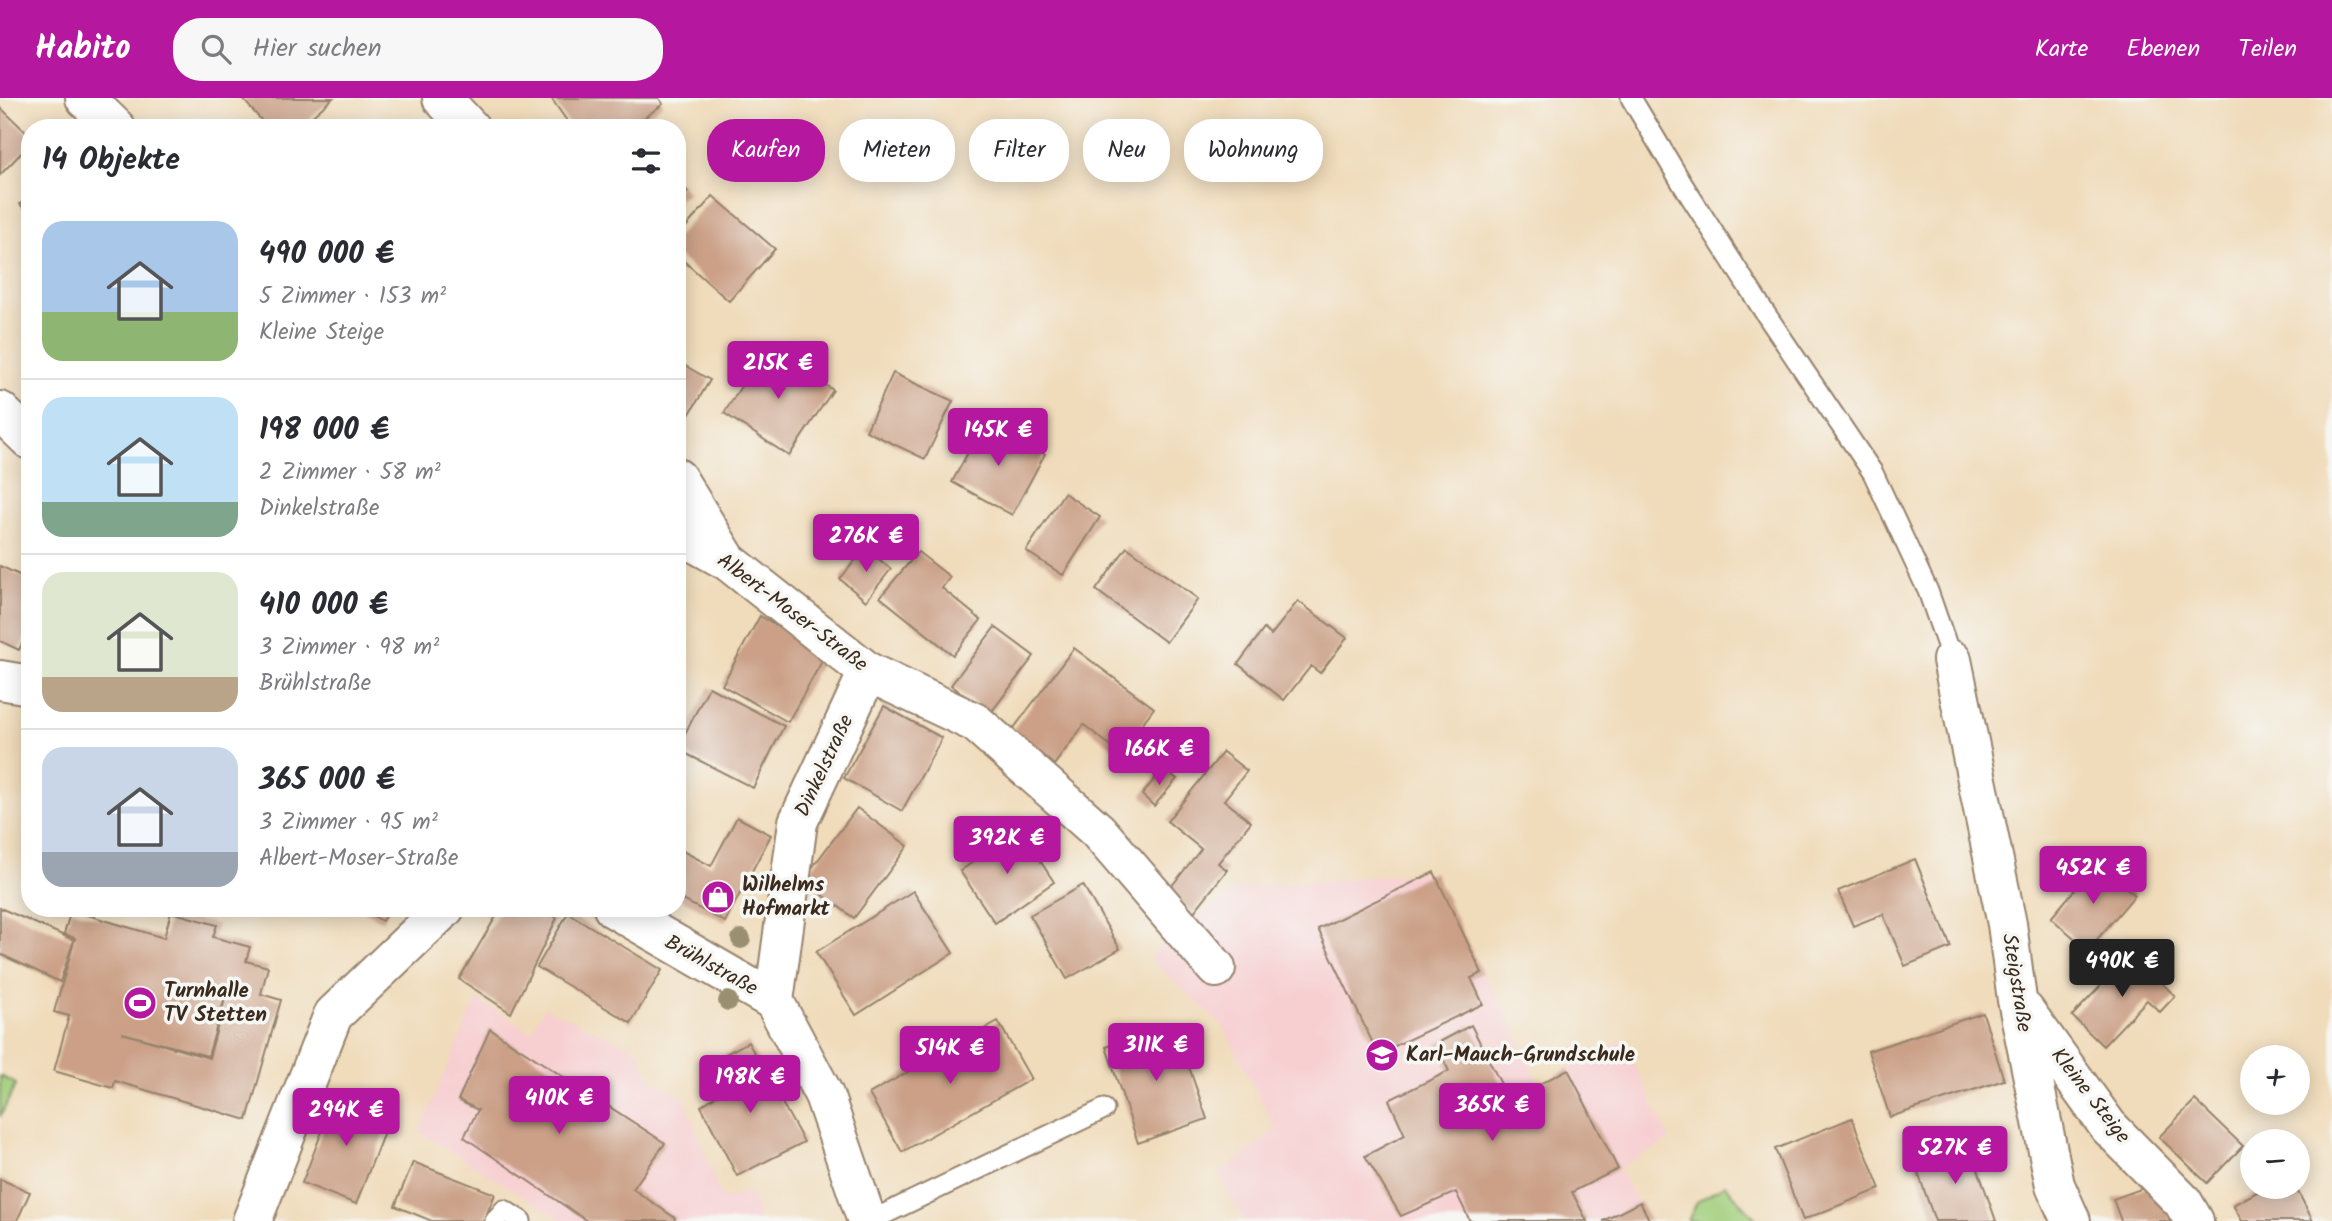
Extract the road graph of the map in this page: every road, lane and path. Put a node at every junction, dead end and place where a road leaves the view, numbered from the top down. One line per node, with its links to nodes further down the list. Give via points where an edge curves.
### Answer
1 (85, 98): 4 (street)
2 (442, 98): 5 (street)
3 (1631, 98): 11 (lane, via 1683,186 1873,473 1928,591)
4 (107, 119)
5 (462, 119)
6 (0, 411): 7 (street)
7 (21, 431)
8 (686, 493): 10 (street)
9 (686, 538): 10 (street, Albert-Moser-Straße)
10 (729, 562): 12 (street, Albert-Moser-Straße)
11 (1952, 660): 18 (street, Steigstraße, via 2007,924)
12 (868, 672): 17 (street, Albert-Moser-Straße, via 976,723 1098,831); 19 (street, Dinkelstraße, via 798,822)
13 (0, 680): 14 (street)
14 (21, 684)
15 (436, 917): 21 (street, via 333,1015)
16 (629, 917): 19 (street, Brühlstraße)
17 (1216, 968)
18 (2017, 1000): 25 (street, Steigstraße, via 2055,1185); 26 (street, Kleine Steige, via 2108,1126 2182,1202)
19 (774, 1001): 24 (street, via 824,1095)
20 (1104, 1109): 24 (lane)
21 (252, 1221)
22 (495, 1221): 23 (lane, via 504,1210)
23 (522, 1221)
24 (869, 1221)
25 (2071, 1221)
26 (2194, 1221)

